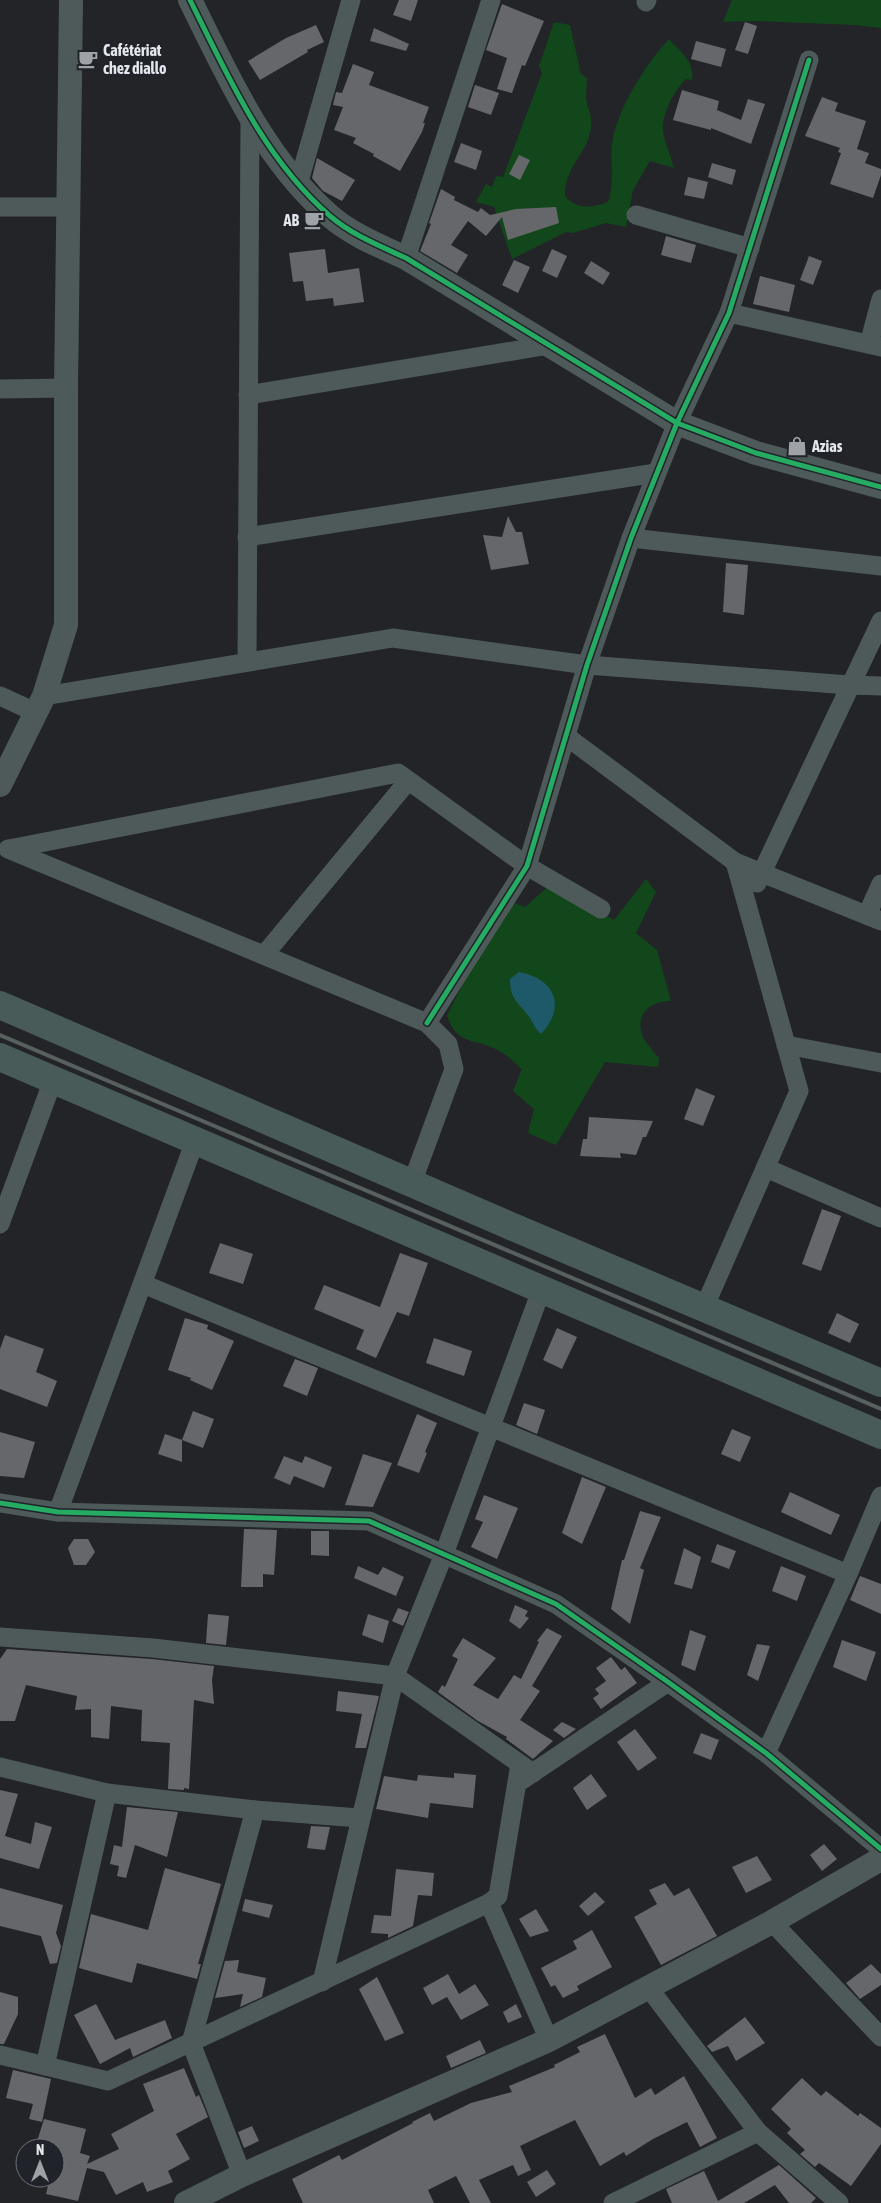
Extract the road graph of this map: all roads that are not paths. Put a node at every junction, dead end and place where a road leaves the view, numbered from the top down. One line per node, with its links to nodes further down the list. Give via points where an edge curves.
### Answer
1 (71, 0): 8 (street)
2 (190, 0): 6 (street)
3 (351, 0): 7 (street)
4 (491, 0): 12 (street)
5 (809, 60): 11 (street)
6 (250, 117): 7 (street); 19 (street)
7 (298, 185): 12 (street, via 330,217 359,236)
8 (69, 206): 9 (street); 17 (street)
9 (0, 207)
10 (636, 215): 11 (street)
11 (750, 248): 14 (street)
12 (406, 258): 15 (street)
13 (881, 299): 16 (street)
14 (729, 313): 16 (street); 20 (street)
15 (549, 345): 19 (street); 20 (street)
16 (875, 345)
17 (66, 388): 18 (street); 32 (street, via 66,624)
18 (0, 389)
19 (248, 395): 23 (street)
20 (676, 423): 21 (street); 22 (street, via 756,454)
21 (656, 473): 23 (street); 24 (street)
22 (881, 486)
23 (247, 537): 27 (street)
24 (631, 538): 25 (street); 28 (street)
25 (881, 566)
26 (881, 621): 29 (street)
27 (247, 662): 28 (street, via 392,638); 32 (street)
28 (588, 665): 29 (street); 33 (street)
29 (849, 685): 30 (street); 39 (street)
30 (881, 686)
31 (0, 696): 32 (street)
32 (40, 704): 35 (street)
33 (566, 736): 37 (street); 38 (street)
34 (408, 780): 36 (street, via 398,773); 38 (street); 44 (street)
35 (0, 785)
36 (4, 847): 44 (street)
37 (735, 862): 39 (street); 41 (street)
38 (527, 866): 42 (street); 46 (street)
39 (762, 873): 41 (street); 43 (street)
40 (881, 884): 43 (street)
41 (747, 905): 47 (street)
42 (602, 909)
43 (874, 918)
44 (264, 955): 46 (street)
45 (0, 1005): 53 (main road)
46 (426, 1023): 53 (street, via 448,1044 454,1069)
47 (786, 1045): 49 (street); 52 (street, via 799,1091)
48 (0, 1057): 50 (main road)
49 (881, 1062)
50 (53, 1080): 51 (main road); 55 (street)
51 (195, 1141): 56 (street); 57 (main road)
52 (766, 1168): 54 (street); 58 (street)
53 (412, 1183): 58 (main road)
54 (881, 1218)
55 (0, 1224)
56 (143, 1284): 60 (street); 64 (street)
57 (542, 1288): 60 (street); 61 (main road)
58 (704, 1308): 59 (main road)
59 (881, 1383)
60 (490, 1426): 65 (street); 66 (street)
61 (881, 1436)
62 (881, 1496): 66 (street)
63 (0, 1503): 64 (street)
64 (58, 1512): 65 (street, via 369,1520)
65 (444, 1554): 68 (street); 69 (street, via 556,1604)
66 (848, 1574): 70 (street)
67 (1, 1640): 68 (street, via 153,1648)
68 (395, 1676): 72 (street); 75 (street)
69 (668, 1682): 70 (street); 72 (street)
70 (766, 1753): 76 (street)
71 (0, 1767): 73 (street)
72 (524, 1773): 78 (street, via 498,1896)
73 (107, 1792): 74 (street); 86 (street)
74 (255, 1810): 75 (street); 84 (street)
75 (359, 1818): 80 (street)
76 (881, 1849)
77 (881, 1859): 79 (street)
78 (490, 1903): 80 (street); 83 (street)
79 (772, 1922): 81 (street); 82 (street)
80 (322, 1982): 84 (street)
81 (648, 1987): 83 (street); 87 (street)
82 (881, 2037)
83 (549, 2040): 88 (street)
84 (191, 2043): 86 (street, via 108,2081); 88 (street)
85 (0, 2055): 86 (street)
86 (45, 2066)
87 (758, 2132): 90 (street); 91 (street)
88 (242, 2175): 89 (street)
89 (186, 2203)
90 (613, 2203)
91 (839, 2203)

